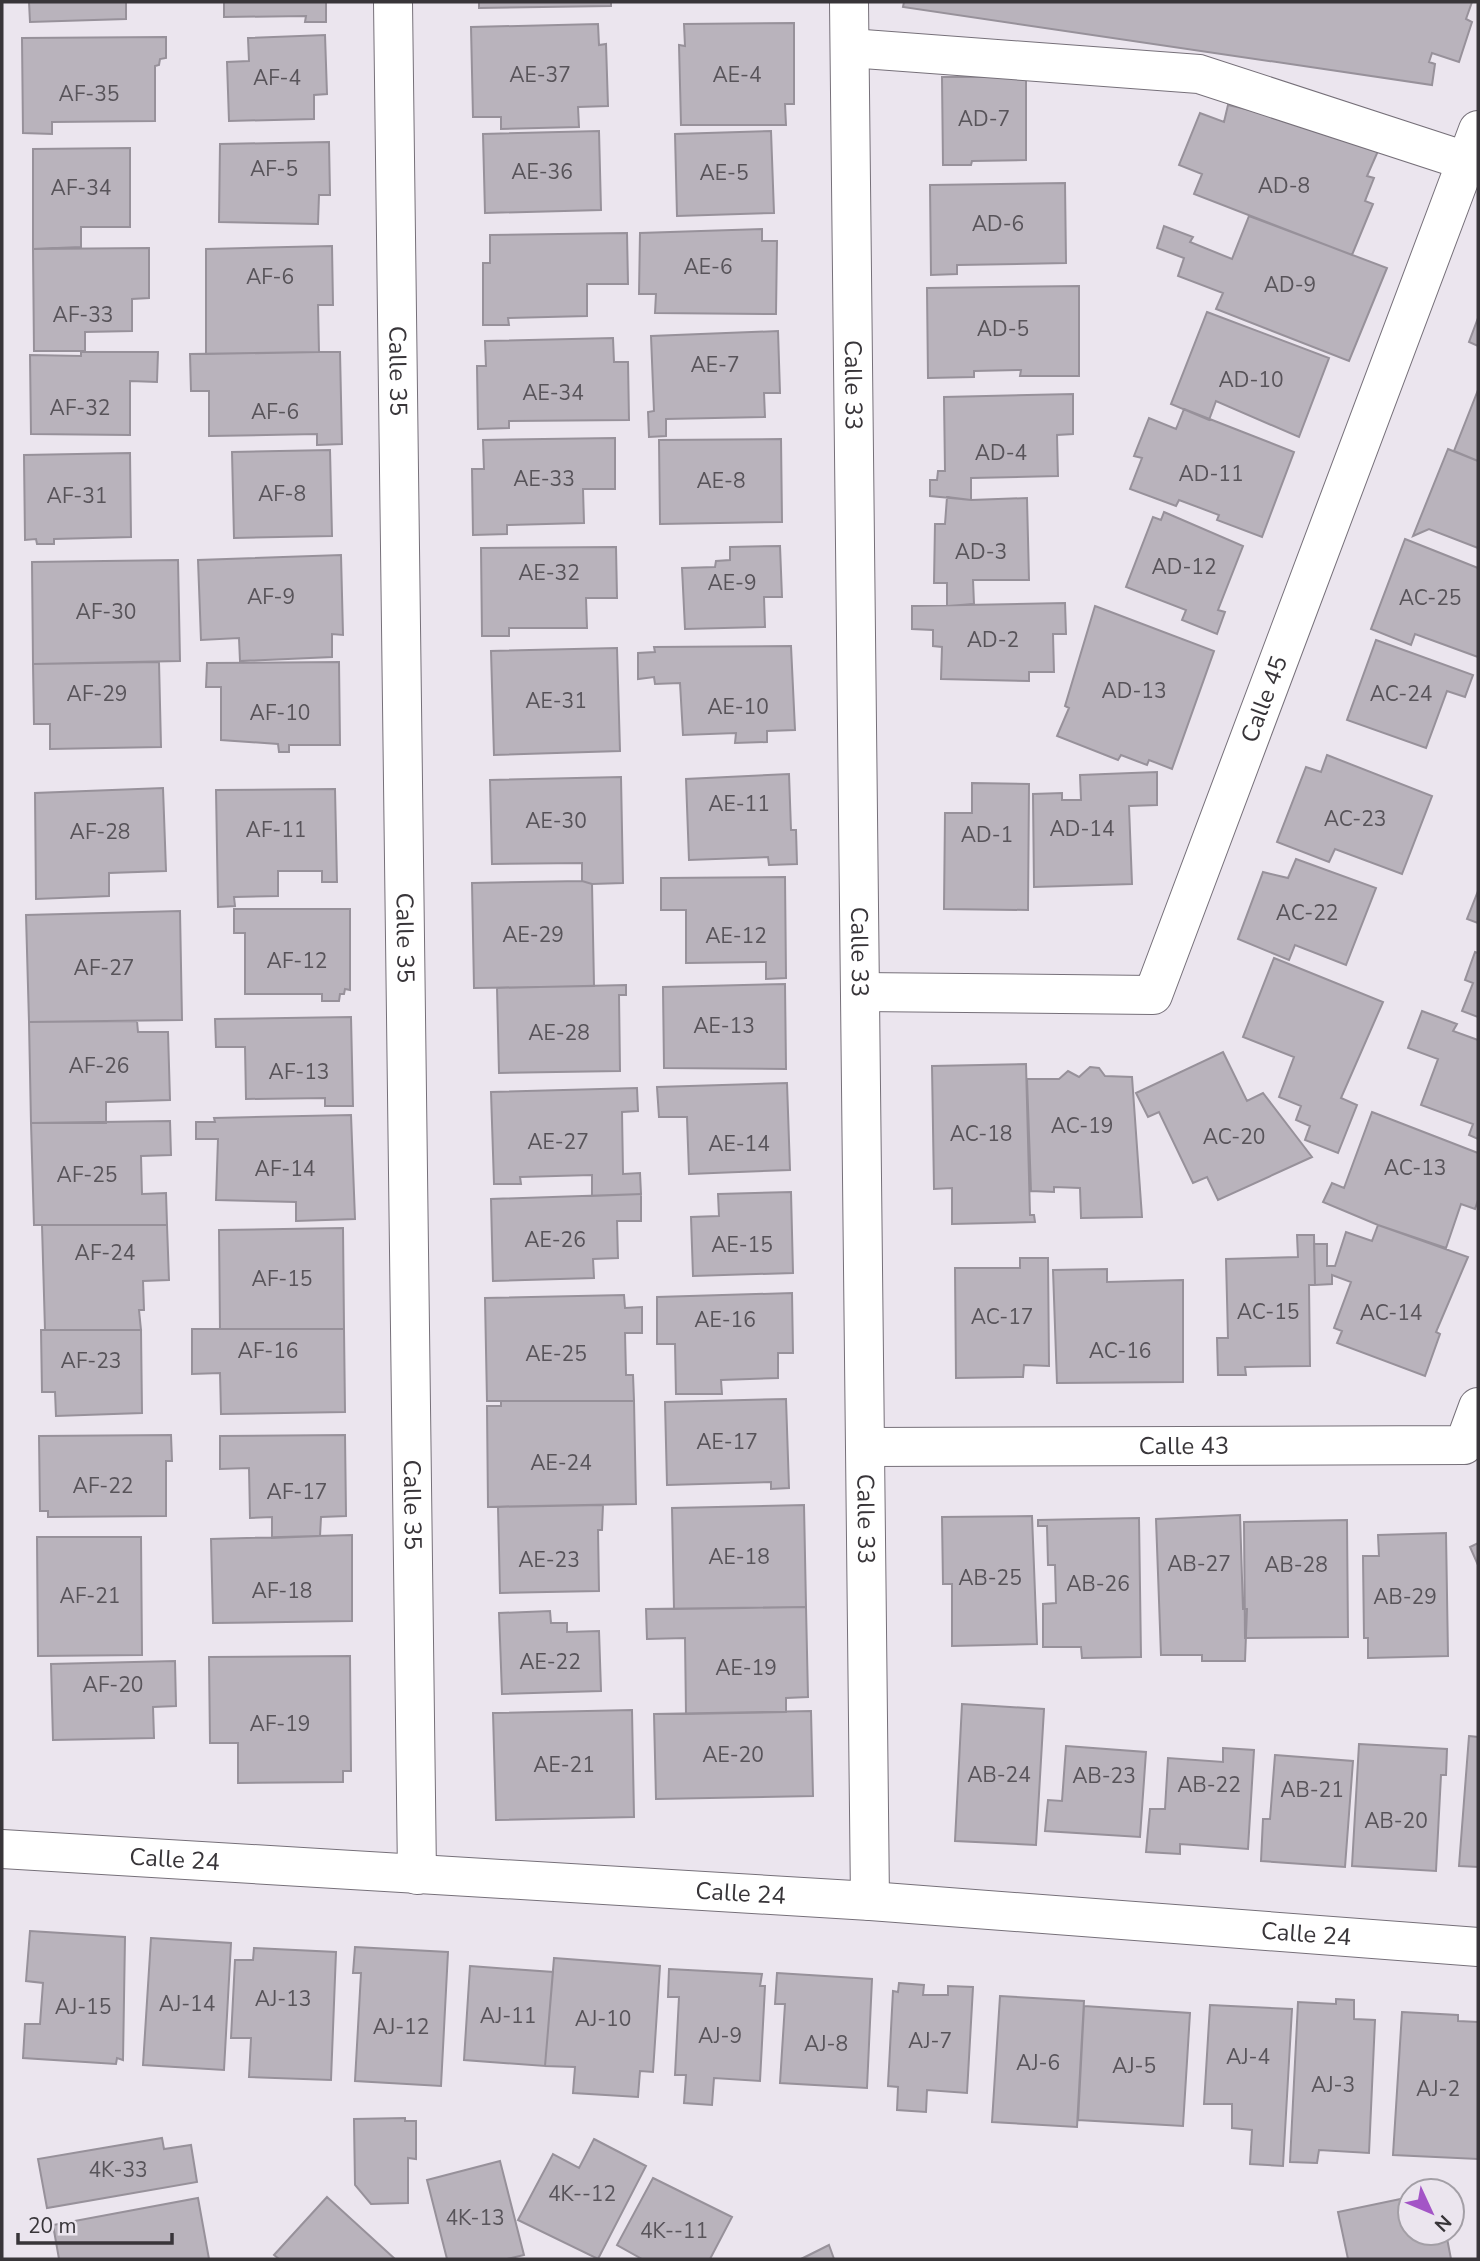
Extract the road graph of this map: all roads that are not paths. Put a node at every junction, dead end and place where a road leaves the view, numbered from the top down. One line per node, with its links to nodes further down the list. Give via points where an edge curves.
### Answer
1 (393, 2): 9 (street, Calle 35)
2 (849, 2): 3 (street, Calle 33)
3 (850, 48): 4 (street, via 1199,74); 5 (street, Calle 33)
4 (1472, 145): 5 (street, Calle 45, via 1153,995)
5 (860, 992): 7 (street, Calle 33)
6 (1478, 1407): 7 (street, Calle 43, via 1464,1445)
7 (866, 1447): 10 (street, Calle 33)
8 (2, 1849): 9 (street, Calle 24)
9 (417, 1875): 10 (street, Calle 24)
10 (870, 1901): 11 (street, Calle 24)
11 (1478, 1947)

